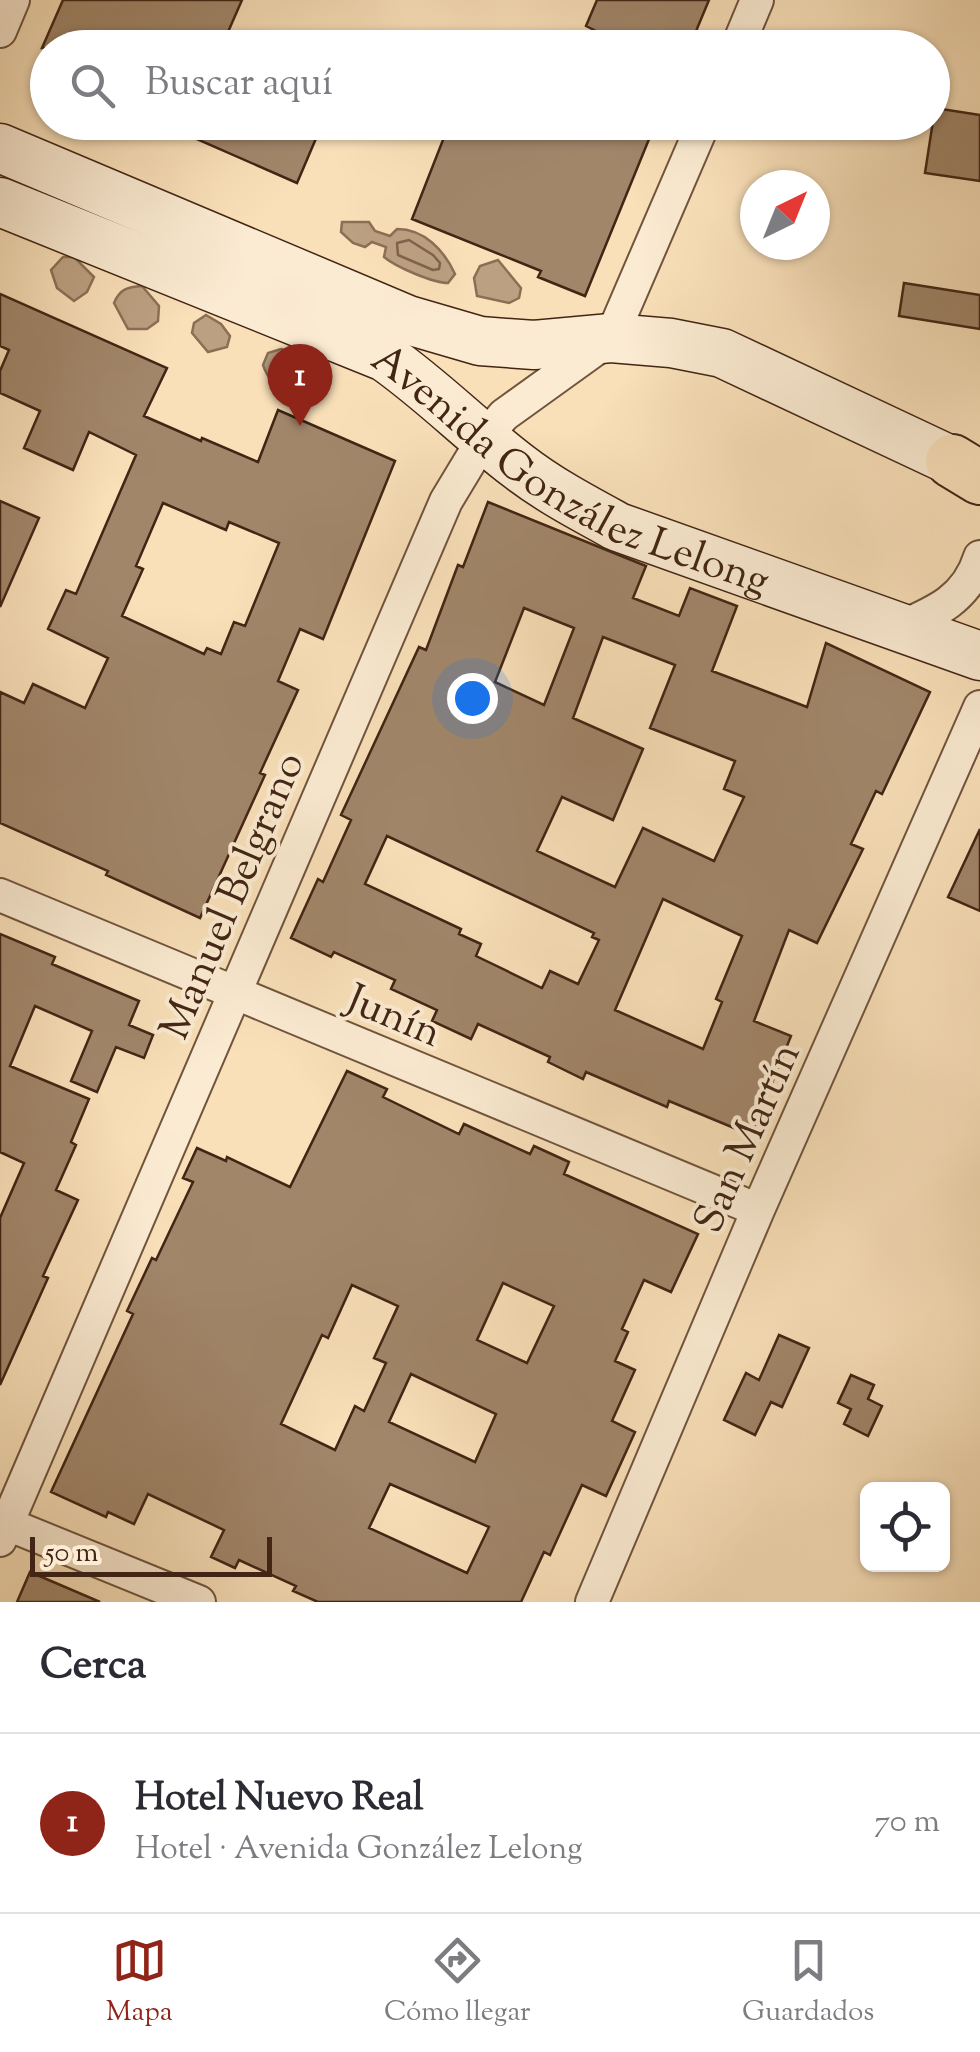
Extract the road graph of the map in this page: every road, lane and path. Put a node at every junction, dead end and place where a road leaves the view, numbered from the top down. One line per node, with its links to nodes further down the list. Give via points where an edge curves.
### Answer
1 (13, 0): 3 (street)
2 (757, 0): 4 (street)
3 (0, 30)
4 (744, 30)
5 (696, 140): 9 (street)
6 (0, 148): 8 (main road, Avenida González Lelong)
7 (0, 202): 8 (main road, Avenida González Lelong)
8 (362, 324): 9 (main road, Avenida González Lelong, via 408,320 480,341 534,345); 10 (main road, Avenida González Lelong, via 385,356)
9 (611, 338): 10 (street, Manuel Belgrano, via 504,414); 11 (main road, Avenida González Lelong, via 722,354)
10 (484, 438): 13 (main road, Avenida González Lelong, via 563,497 618,527); 17 (street, Manuel Belgrano, via 446,500)
11 (971, 479)
12 (980, 558): 13 (street, via 964,591 940,611)
13 (898, 628): 14 (main road, Avenida González Lelong)
14 (980, 656)
15 (980, 707): 18 (street, San Martín)
16 (0, 894): 17 (street, Junín)
17 (235, 993): 18 (street, Junín); 19 (street, Manuel Belgrano)
18 (758, 1210): 21 (street, San Martín)
19 (2, 1528): 20 (street)
20 (200, 1602)
21 (592, 1602)

